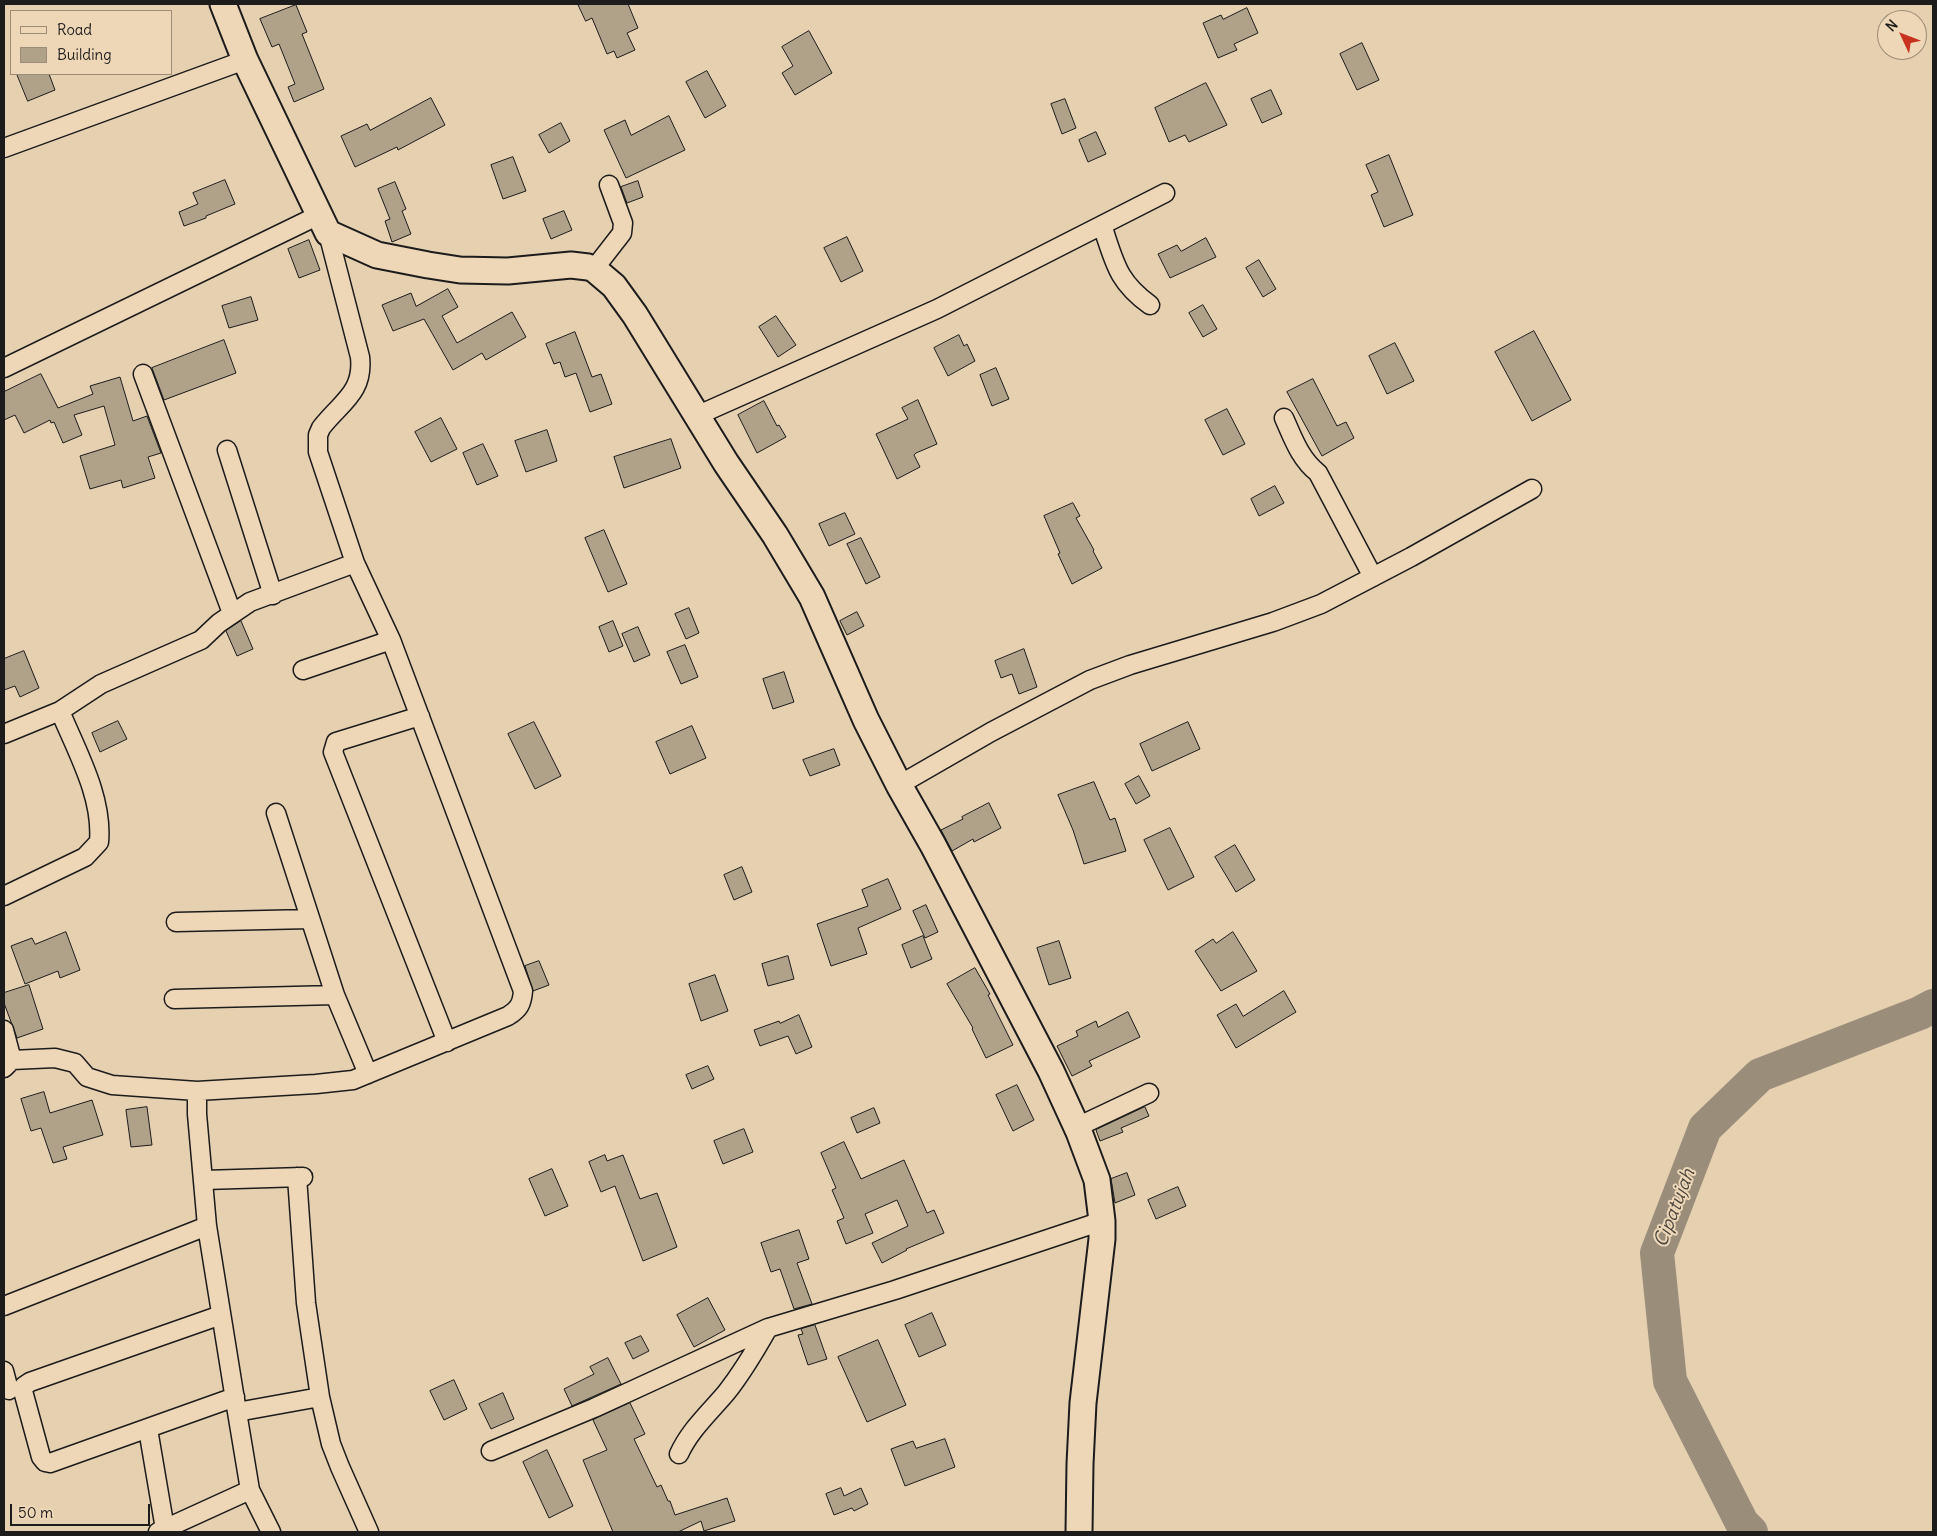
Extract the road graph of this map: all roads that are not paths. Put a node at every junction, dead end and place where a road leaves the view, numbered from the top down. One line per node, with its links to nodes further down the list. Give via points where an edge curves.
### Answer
1 (223, 4): 2 (street)
2 (245, 60): 3 (street); 6 (street)
3 (4, 148)
4 (609, 185): 8 (street, via 623,223 622,233)
5 (1165, 194): 7 (street)
6 (323, 224): 8 (street, via 376,255 428,266 508,271 571,265); 10 (street); 16 (street, via 360,357 361,371 354,391 321,428 318,452)
7 (1102, 225): 9 (street, via 1124,281); 12 (street, via 937,309)
8 (594, 269): 12 (street, via 614,286 635,315)
9 (1150, 305)
10 (4, 368)
11 (143, 374): 19 (street)
12 (696, 416): 25 (street, via 812,597)
13 (1284, 418): 17 (street, via 1302,457 1318,473)
14 (227, 450): 18 (street)
15 (1532, 489): 17 (street)
16 (355, 563): 18 (street); 20 (street)
17 (1373, 576): 25 (street, via 1321,604 1273,622 1090,680)
18 (273, 595): 19 (street, via 250,602)
19 (232, 613): 22 (street, via 201,640 101,684)
20 (391, 640): 21 (street); 23 (street)
21 (303, 670)
22 (60, 711): 24 (street); 27 (street, via 92,790 99,819 99,842 85,857)
23 (420, 716): 33 (street, via 522,991 522,1003 517,1010); 33 (street, via 336,742 333,752)
24 (4, 734)
25 (898, 785): 38 (street, via 933,845)
26 (276, 813): 28 (street)
27 (4, 896)
28 (310, 919): 29 (street); 30 (street)
29 (176, 922)
30 (335, 995): 31 (street); 35 (street)
31 (174, 999)
32 (4, 1030): 34 (street)
33 (447, 1042): 35 (street)
34 (8, 1064): 36 (street, via 55,1058 75,1063 88,1077 112,1085)
35 (368, 1074): 36 (street, via 353,1080 316,1084)
36 (197, 1091): 39 (street)
37 (1149, 1093): 38 (street)
38 (1077, 1127): 40 (street, via 1097,1180)
39 (204, 1180): 41 (street); 47 (street, via 300,1176 306,1302)
40 (1102, 1221): 44 (street, via 895,1290); 56 (street, via 1099,1274 1083,1403)
41 (206, 1226): 42 (street); 43 (street)
42 (4, 1306)
43 (221, 1315): 48 (street); 49 (street, via 30,1382 23,1388 41,1457 47,1463)
44 (768, 1328): 50 (street, via 594,1408); 51 (street, via 747,1364 691,1432)
45 (4, 1371): 46 (street)
46 (9, 1390)
47 (320, 1397): 48 (street); 55 (street, via 340,1467)
48 (236, 1405): 49 (street); 52 (street)
49 (148, 1428): 53 (street)
50 (491, 1451)
51 (679, 1454)
52 (250, 1490): 53 (street); 54 (street)
53 (162, 1531)
54 (271, 1532)
55 (369, 1532)
56 (1079, 1532)

